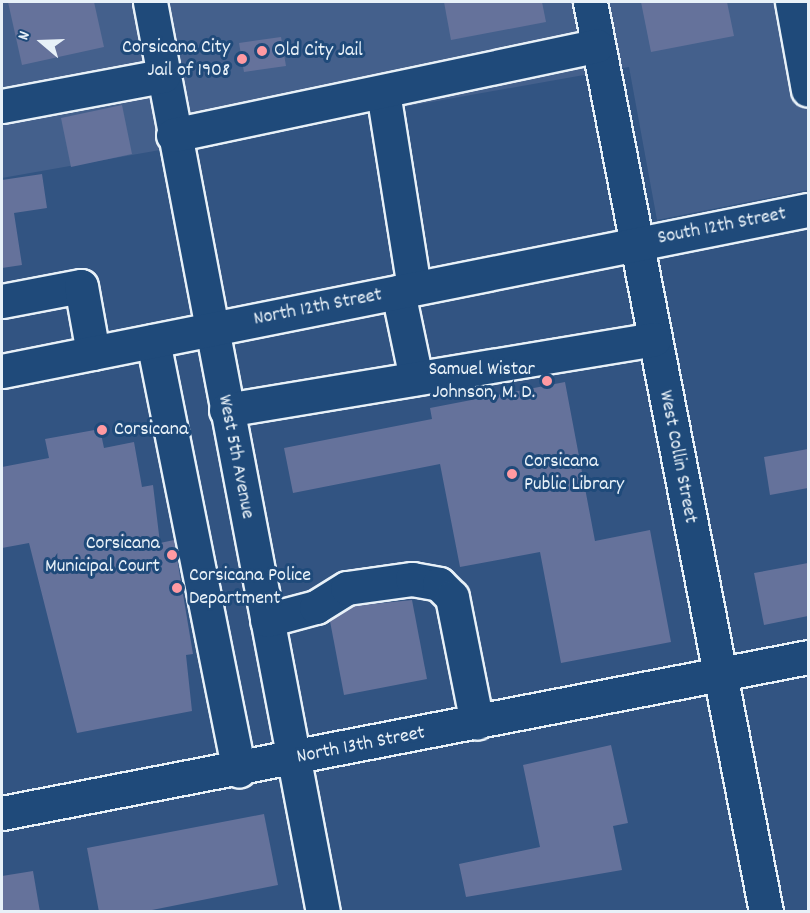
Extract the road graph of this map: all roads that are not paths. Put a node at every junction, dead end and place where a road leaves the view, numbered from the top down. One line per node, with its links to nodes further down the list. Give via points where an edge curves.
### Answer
1 (150, 2): 5 (street, West 5th Avenue)
2 (590, 2): 4 (street, West Collin Street)
3 (792, 2): 6 (street)
4 (597, 46): 7 (street); 11 (street, West Collin Street)
5 (163, 76): 8 (street); 9 (street, West 5th Avenue)
6 (808, 90)
7 (383, 92): 9 (street); 12 (street)
8 (2, 106)
9 (173, 135): 14 (street, West 5th Avenue)
10 (808, 210): 11 (street, South 12th Street)
11 (635, 244): 12 (street, North 12th Street); 15 (street, West Collin Street)
12 (406, 290): 14 (street, North 12th Street); 19 (street)
13 (2, 301): 17 (street, via 81,286)
14 (211, 329): 16 (street, North 12th Street); 20 (street, West 5th Avenue)
15 (654, 339): 19 (street); 23 (street, West Collin Street)
16 (153, 340): 17 (street, North 12th Street); 26 (street)
17 (93, 352): 18 (street, North 12th Street)
18 (2, 371)
19 (416, 378): 20 (street)
20 (226, 410): 21 (street, West 5th Avenue)
21 (267, 620): 24 (street, via 316,607 347,588 412,579 439,584 452,597); 25 (street, West 5th Avenue)
22 (808, 657): 23 (street, North 13th Street)
23 (720, 675): 24 (street, North 13th Street); 29 (street, West Collin Street)
24 (477, 723): 25 (street, North 13th Street)
25 (294, 760): 26 (street, North 13th Street); 28 (street, West 5th Avenue)
26 (239, 770): 27 (street, North 13th Street)
27 (2, 813)
28 (320, 911)
29 (766, 912)

